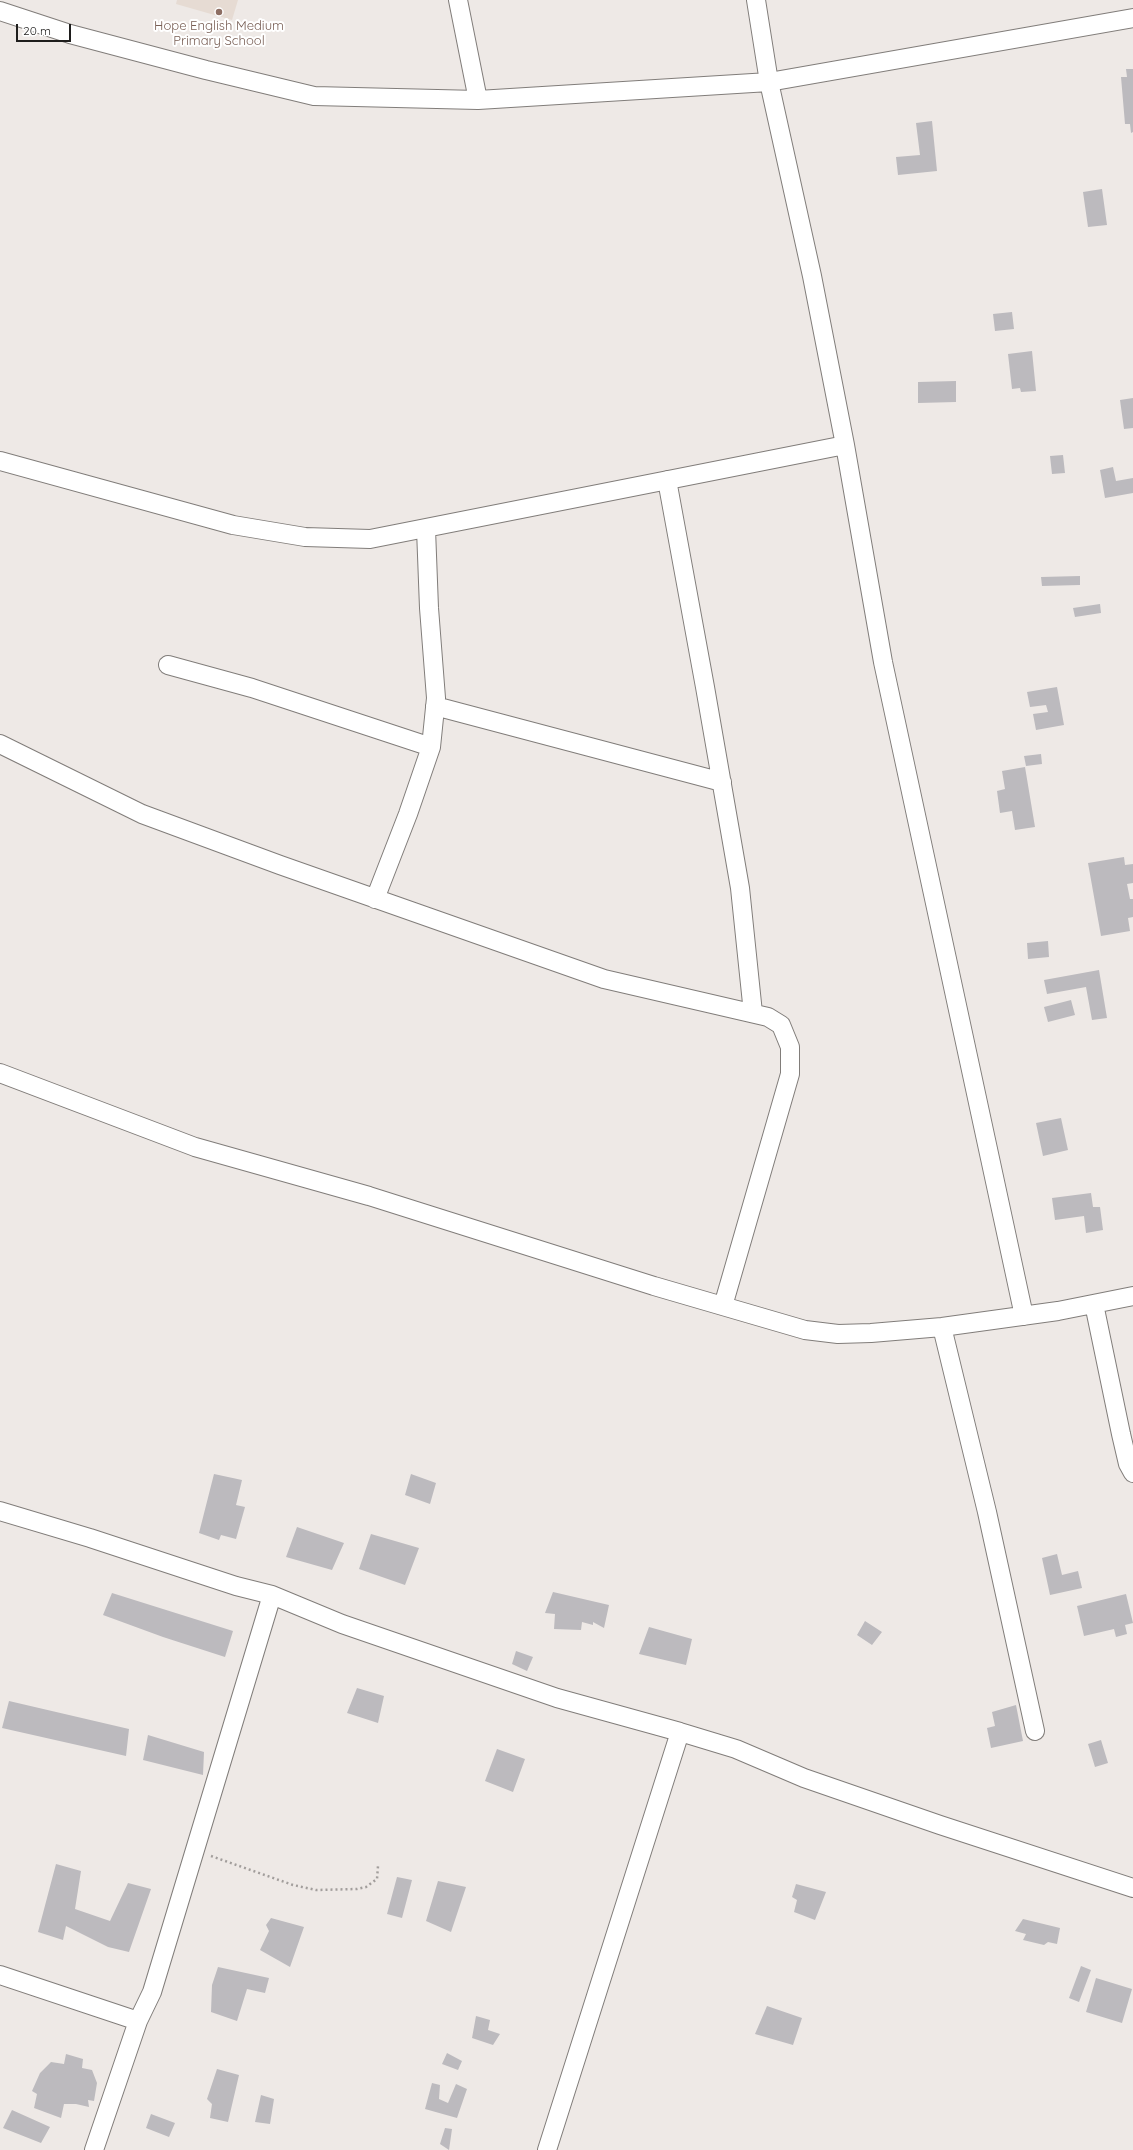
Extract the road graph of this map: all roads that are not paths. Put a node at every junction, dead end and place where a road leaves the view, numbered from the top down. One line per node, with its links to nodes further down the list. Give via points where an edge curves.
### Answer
1 (458, 0): 6 (street)
2 (756, 0): 5 (street)
3 (0, 11): 6 (street, via 70,34 314,96)
4 (1133, 18): 5 (street)
5 (769, 82): 6 (street); 7 (street, via 812,276)
6 (478, 100)
7 (845, 445): 9 (street); 22 (street, via 884,670)
8 (0, 461): 10 (street, via 233,525 305,537 370,539)
9 (667, 480): 10 (street); 15 (street)
10 (426, 529): 12 (street)
11 (168, 665): 14 (street, via 252,688)
12 (435, 706): 14 (street); 15 (street)
13 (0, 744): 16 (street, via 142,814)
14 (431, 747): 16 (street)
15 (722, 782): 17 (street, via 740,888)
16 (375, 899): 17 (street, via 604,979)
17 (753, 1013): 21 (street, via 768,1017 781,1025 790,1047 790,1074)
18 (0, 1074): 21 (street, via 195,1147 369,1196)
19 (1133, 1296): 20 (street)
20 (1094, 1304): 22 (street); 24 (street, via 1121,1434 1128,1464)
21 (723, 1306): 23 (street, via 805,1330 838,1334 871,1334)
22 (1024, 1316): 23 (street)
23 (942, 1327): 27 (street, via 987,1512)
24 (1133, 1473)
25 (0, 1511): 26 (street, via 236,1586)
26 (272, 1595): 28 (street, via 342,1624 557,1698); 31 (street, via 152,1992)
27 (1035, 1731)
28 (680, 1732): 29 (street, via 736,1749 804,1778 940,1825); 33 (street)
29 (1133, 1888)
30 (0, 1976): 31 (street)
31 (138, 2021): 32 (street)
32 (94, 2150)
33 (547, 2150)

